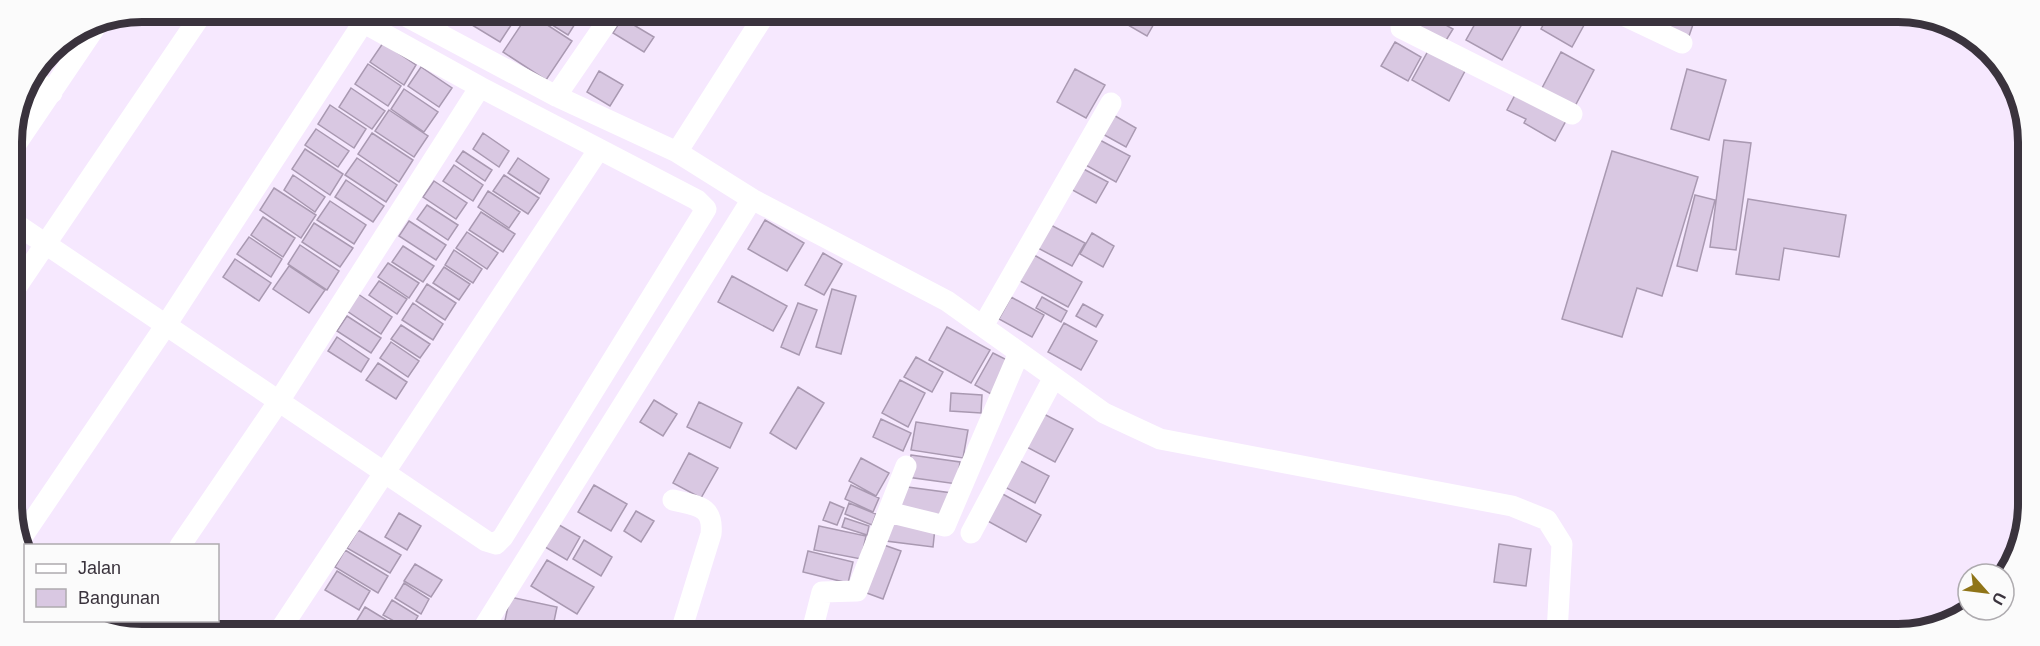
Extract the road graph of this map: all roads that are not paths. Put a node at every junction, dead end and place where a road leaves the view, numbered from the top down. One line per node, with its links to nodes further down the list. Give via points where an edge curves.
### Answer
1 (1401, 22): 16 (street, via 1401,28)
2 (1638, 22): 10 (street)
3 (196, 23): 22 (street)
4 (419, 23): 8 (street)
5 (438, 23): 8 (street)
6 (606, 23): 14 (street)
7 (759, 23): 19 (street)
8 (433, 30): 14 (street)
9 (90, 35): 13 (street)
10 (1682, 44)
11 (39, 83): 13 (street)
12 (480, 87): 18 (street); 24 (street, via 363,24); 28 (street)
13 (52, 93): 17 (street)
14 (556, 96): 19 (street)
15 (1111, 103): 25 (street)
16 (1572, 114)
17 (23, 134)
18 (599, 149): 30 (street); 30 (street, via 697,200 706,209 503,537 496,544 486,541)
19 (677, 152): 20 (street)
20 (752, 199): 25 (street, via 947,301); 38 (street)
21 (23, 229): 22 (street)
22 (45, 244): 23 (street); 24 (street)
23 (23, 278)
24 (166, 326): 28 (street); 33 (street)
25 (983, 326): 26 (street)
26 (1019, 353): 27 (street); 32 (street, via 945,526)
27 (1053, 379): 34 (street); 36 (street, via 1104,413 1160,438 1512,506 1547,520 1562,544)
28 (279, 401): 30 (street); 35 (street)
29 (906, 466): 32 (street)
30 (386, 473): 37 (street)
31 (673, 500): 39 (street, via 701,507 710,514 712,523)
32 (888, 512): 40 (street, via 856,591 822,592)
33 (26, 531)
34 (971, 533)
35 (181, 544)
36 (1558, 623)
37 (284, 624)
38 (486, 624)
39 (683, 624)
40 (814, 624)

